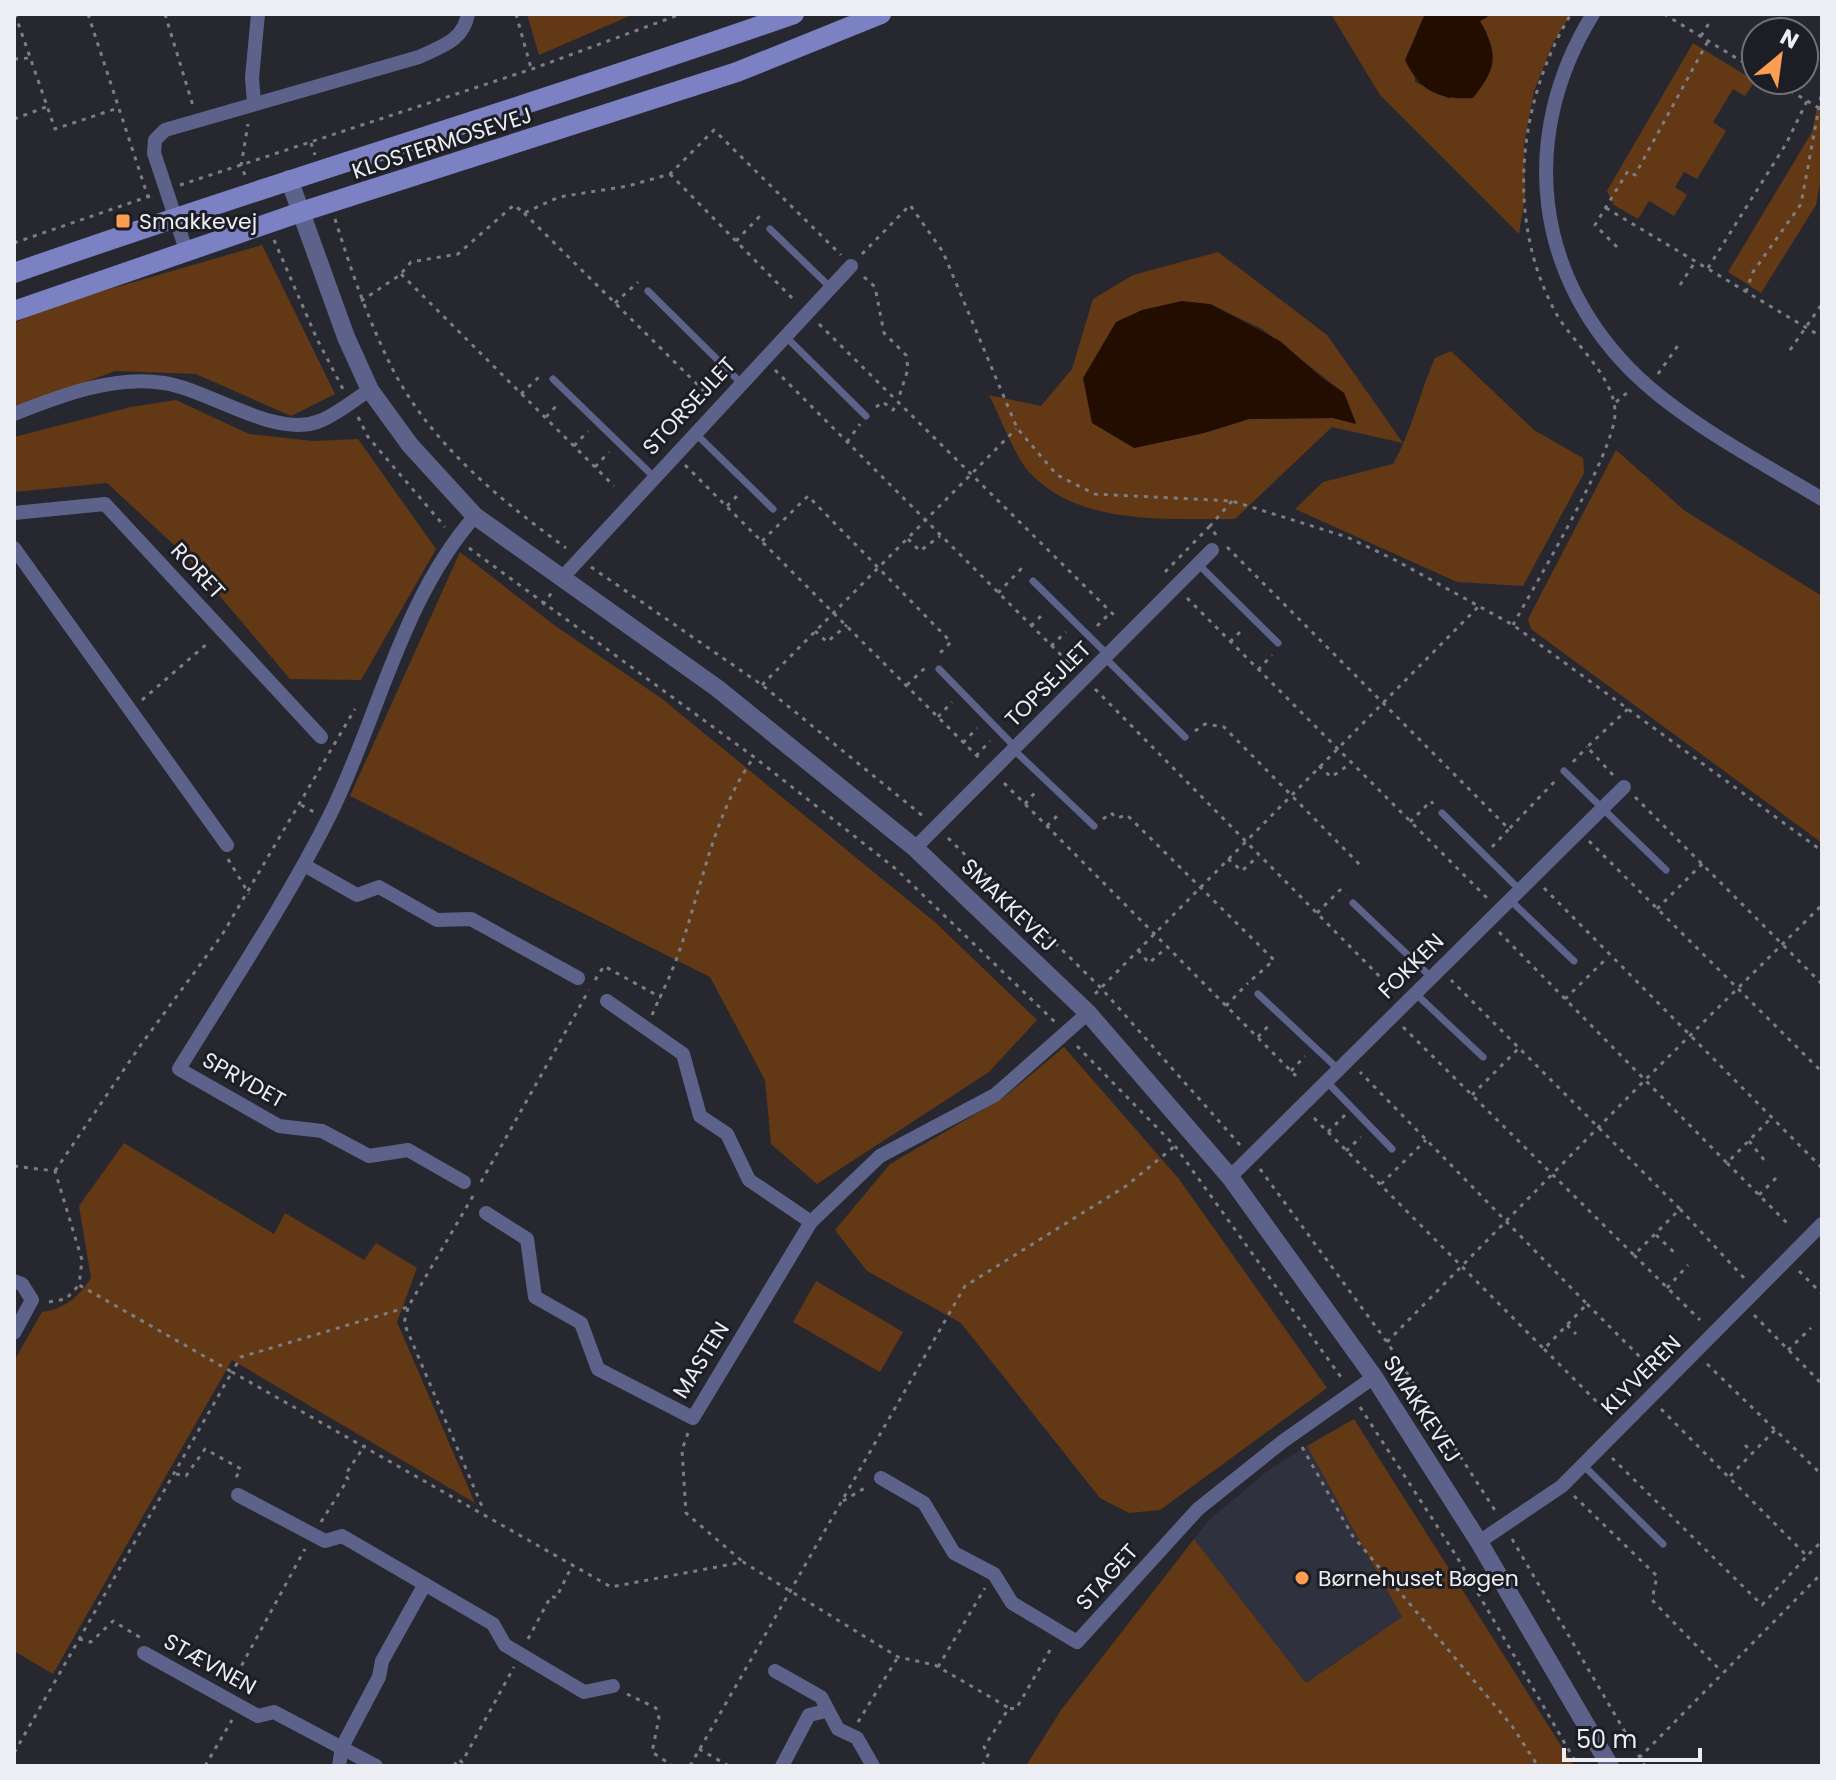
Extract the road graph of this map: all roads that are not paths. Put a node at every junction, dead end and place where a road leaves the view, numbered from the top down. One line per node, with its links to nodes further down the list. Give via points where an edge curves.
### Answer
1 (258, 14): 6 (street)
2 (468, 14): 6 (street, via 454,41 419,57)
3 (794, 14): 7 (main road, KLOSTERMOSEVEJ, via 648,66)
4 (881, 14): 8 (main road, KLOSTERMOSEVEJ, via 737,72)
5 (1593, 14): 25 (street, via 1562,75 1547,134 1550,225 1563,269 1583,310 1642,381)
6 (252, 104): 9 (street, via 165,130 155,140 154,153)
7 (289, 179): 8 (street, SMAKKEVEJ); 9 (main road, KLOSTERMOSEVEJ)
8 (301, 212): 11 (main road, KLOSTERMOSEVEJ); 20 (street, SMAKKEVEJ)
9 (177, 215): 11 (street); 13 (main road, KLOSTERMOSEVEJ)
10 (770, 229): 14 (lane)
11 (186, 250): 16 (main road, KLOSTERMOSEVEJ)
12 (851, 266): 14 (street, STORSEJLET)
13 (14, 273)
14 (831, 288): 17 (street, STORSEJLET)
15 (648, 291): 19 (lane)
16 (14, 311)
17 (785, 336): 19 (street, STORSEJLET); 22 (lane)
18 (553, 379): 24 (lane)
19 (741, 383): 23 (street, STORSEJLET)
20 (370, 390): 21 (street, via 317,422 291,425 161,382 121,383 64,395); 28 (street, SMAKKEVEJ, via 410,445)
21 (14, 414)
22 (866, 416)
23 (695, 432): 24 (street, STORSEJLET); 26 (lane)
24 (653, 476): 32 (street, STORSEJLET)
25 (1822, 499)
26 (773, 509)
27 (14, 513): 37 (street, RORET, via 105,504)
28 (475, 516): 32 (street, SMAKKEVEJ); 47 (street, SPRYDET, via 432,576 363,744)
29 (14, 548): 45 (street)
30 (1212, 550): 31 (street, TOPSEJLET)
31 (1198, 564): 34 (lane); 35 (street, TOPSEJLET)
32 (561, 579): 46 (street, SMAKKEVEJ, via 717,688)
33 (1033, 581): 35 (lane)
34 (1278, 643)
35 (1107, 656): 38 (lane); 39 (street, TOPSEJLET)
36 (939, 669): 39 (lane)
37 (321, 737)
38 (1185, 737)
39 (1015, 749): 44 (lane); 46 (street, TOPSEJLET)
40 (1564, 771): 42 (lane)
41 (1624, 787): 42 (street, FOKKEN)
42 (1602, 809): 48 (lane); 50 (street, FOKKEN)
43 (1442, 813): 50 (lane, via 1484,855)
44 (1094, 826)
45 (227, 845)
46 (915, 848): 57 (street, SMAKKEVEJ)
47 (304, 865): 53 (street, via 357,895 379,887 437,920 471,919); 63 (street, SPRYDET, via 179,1069 279,1126 322,1131 369,1156 408,1150)
48 (1666, 870)
49 (1353, 903): 52 (lane)
50 (1504, 905): 51 (lane); 52 (street, FOKKEN)
51 (1574, 961)
52 (1435, 973): 54 (street, FOKKEN)
53 (578, 978)
54 (1415, 993): 58 (lane); 59 (street, FOKKEN)
55 (1258, 994): 59 (lane, via 1314,1047)
56 (607, 1001): 65 (street, via 683,1054 700,1116 727,1134 749,1180)
57 (1088, 1013): 62 (street, SMAKKEVEJ); 65 (street, MASTEN, via 995,1095 880,1156)
58 (1483, 1057)
59 (1343, 1065): 60 (street, FOKKEN)
60 (1326, 1081): 61 (lane); 62 (street, FOKKEN)
61 (1392, 1149)
62 (1230, 1177): 69 (street, SMAKKEVEJ)
63 (464, 1182)
64 (486, 1213): 65 (street, MASTEN, via 527,1239 535,1297 581,1323 598,1369 693,1418)
65 (811, 1222)
66 (1822, 1224): 70 (street, KLYVEREN)
67 (14, 1281): 68 (street, via 32,1300)
68 (14, 1333)
69 (1374, 1377): 71 (street, STAGET, via 1198,1509 1077,1642 1012,1603 994,1574 954,1553 924,1503); 73 (street, SMAKKEVEJ)
70 (1583, 1465): 73 (street, KLYVEREN, via 1562,1486); 74 (lane)
71 (881, 1478)
72 (238, 1495): 75 (street, via 325,1541 342,1536)
73 (1479, 1542): 85 (street, SMAKKEVEJ)
74 (1663, 1544)
75 (425, 1584): 78 (street, via 493,1624 505,1645 584,1692); 80 (street)
76 (144, 1653): 80 (street, STÆVNEN, via 258,1716 274,1712)
77 (775, 1671): 79 (street, via 821,1697)
78 (613, 1686)
79 (826, 1711): 83 (street, via 809,1715); 84 (street, via 838,1729 857,1738)
80 (342, 1747): 81 (street); 82 (street, STÆVNEN)
81 (339, 1766)
82 (376, 1766)
83 (782, 1766)
84 (873, 1766)
85 (1610, 1766)

